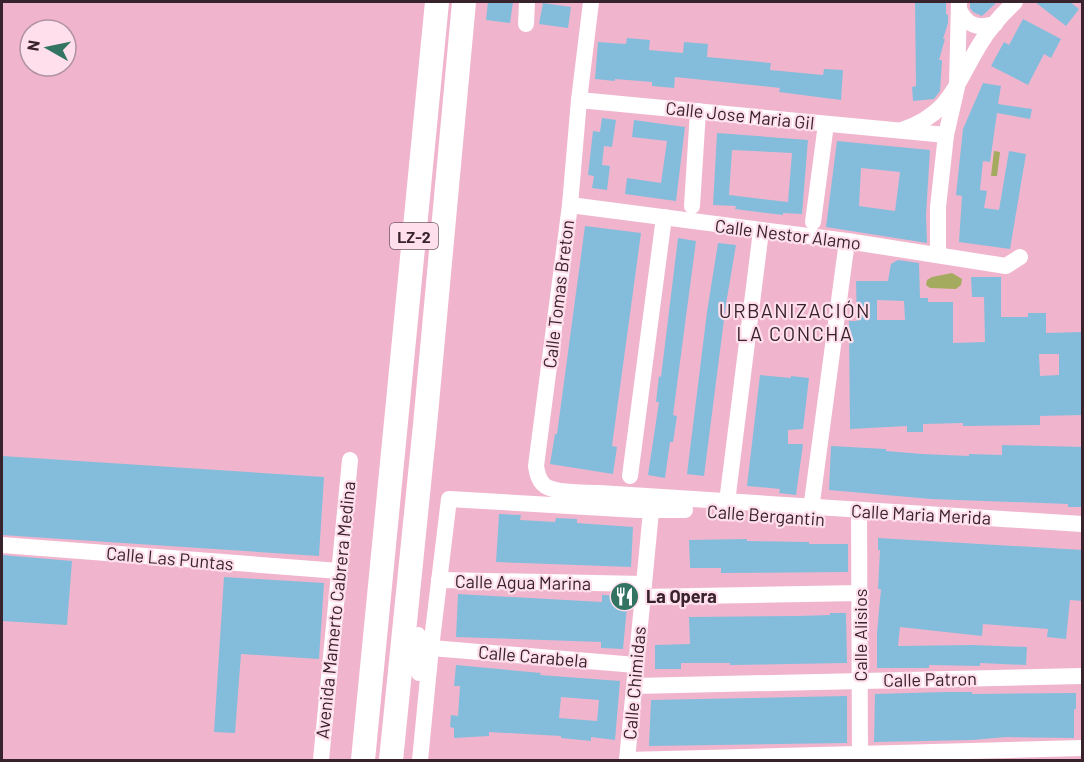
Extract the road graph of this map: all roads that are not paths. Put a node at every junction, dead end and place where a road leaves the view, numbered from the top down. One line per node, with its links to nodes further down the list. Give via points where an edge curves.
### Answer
1 (436, 2): 47 (highway, LZ-2)
2 (464, 2): 23 (highway, LZ-2)
3 (527, 2): 7 (street)
4 (591, 2): 10 (street)
5 (1015, 2): 8 (street)
6 (959, 5): 8 (street, via 963,18 973,25); 9 (street)
7 (526, 24)
8 (995, 24): 9 (street)
9 (957, 87): 13 (street, via 937,113); 14 (street)
10 (579, 100): 11 (street, Calle Jose Maria Gil); 15 (street, Calle Tomas Breton)
11 (698, 111): 12 (street, Calle Jose Maria Gil); 16 (street)
12 (826, 123): 13 (street, Calle Jose Maria Gil); 18 (street)
13 (901, 131): 14 (street, Calle Jose Maria Gil)
14 (946, 135): 21 (street, via 938,207)
15 (570, 205): 17 (street, Calle Nestor Alamo); 26 (street, Calle Tomas Breton, via 536,466 544,486)
16 (692, 206)
17 (664, 217): 19 (street, Calle Nestor Alamo); 25 (street)
18 (813, 222)
19 (761, 231): 20 (street, Calle Nestor Alamo); 27 (street)
20 (847, 241): 21 (street, Calle Nestor Alamo); 29 (street)
21 (938, 254): 22 (street, Calle Nestor Alamo)
22 (1013, 262)
23 (425, 425): 39 (highway, LZ-2, via 429,475); 48 (highway, LZ-2)
24 (350, 460): 35 (street, Avenida Mamerto Cabrera Medina)
25 (630, 476): 26 (street, via 611,491); 28 (street)
26 (599, 494): 28 (street)
27 (727, 502): 28 (street); 29 (street)
28 (652, 503): 29 (street, Calle Bergantin); 36 (street, Calle Bergantin, via 448,499); 37 (street, Calle Chimidas)
29 (810, 512): 30 (street, Calle Bergantin)
30 (859, 516): 31 (street, Calle Bergantin); 38 (street, Calle Alisios)
31 (961, 522): 32 (street, Calle Maria Merida); 33 (street, Calle Bergantin)
32 (1083, 524)
33 (1083, 535)
34 (2, 545): 35 (street, Calle Las Puntas)
35 (339, 571): 46 (street, Avenida Mamerto Cabrera Medina)
36 (439, 580): 37 (street, Calle Agua Marina); 39 (street)
37 (643, 590): 38 (street, Calle Agua Marina); 40 (street, Calle Chimidas)
38 (860, 593): 42 (street, Calle Alisios)
39 (424, 642): 40 (street, Calle Carabela); 49 (highway, LZ-2); 50 (street, via 415,741)
40 (636, 664): 43 (street, Calle Chimidas)
41 (1083, 676): 42 (street, Calle Patron)
42 (860, 680): 43 (street, Calle Patron); 45 (street, Calle Alisios)
43 (634, 686): 51 (street, Calle Chimidas)
44 (1083, 748): 45 (street)
45 (860, 757): 51 (street)
46 (321, 760)
47 (363, 760)
48 (391, 760)
49 (405, 760)
50 (420, 760)
51 (627, 760)

